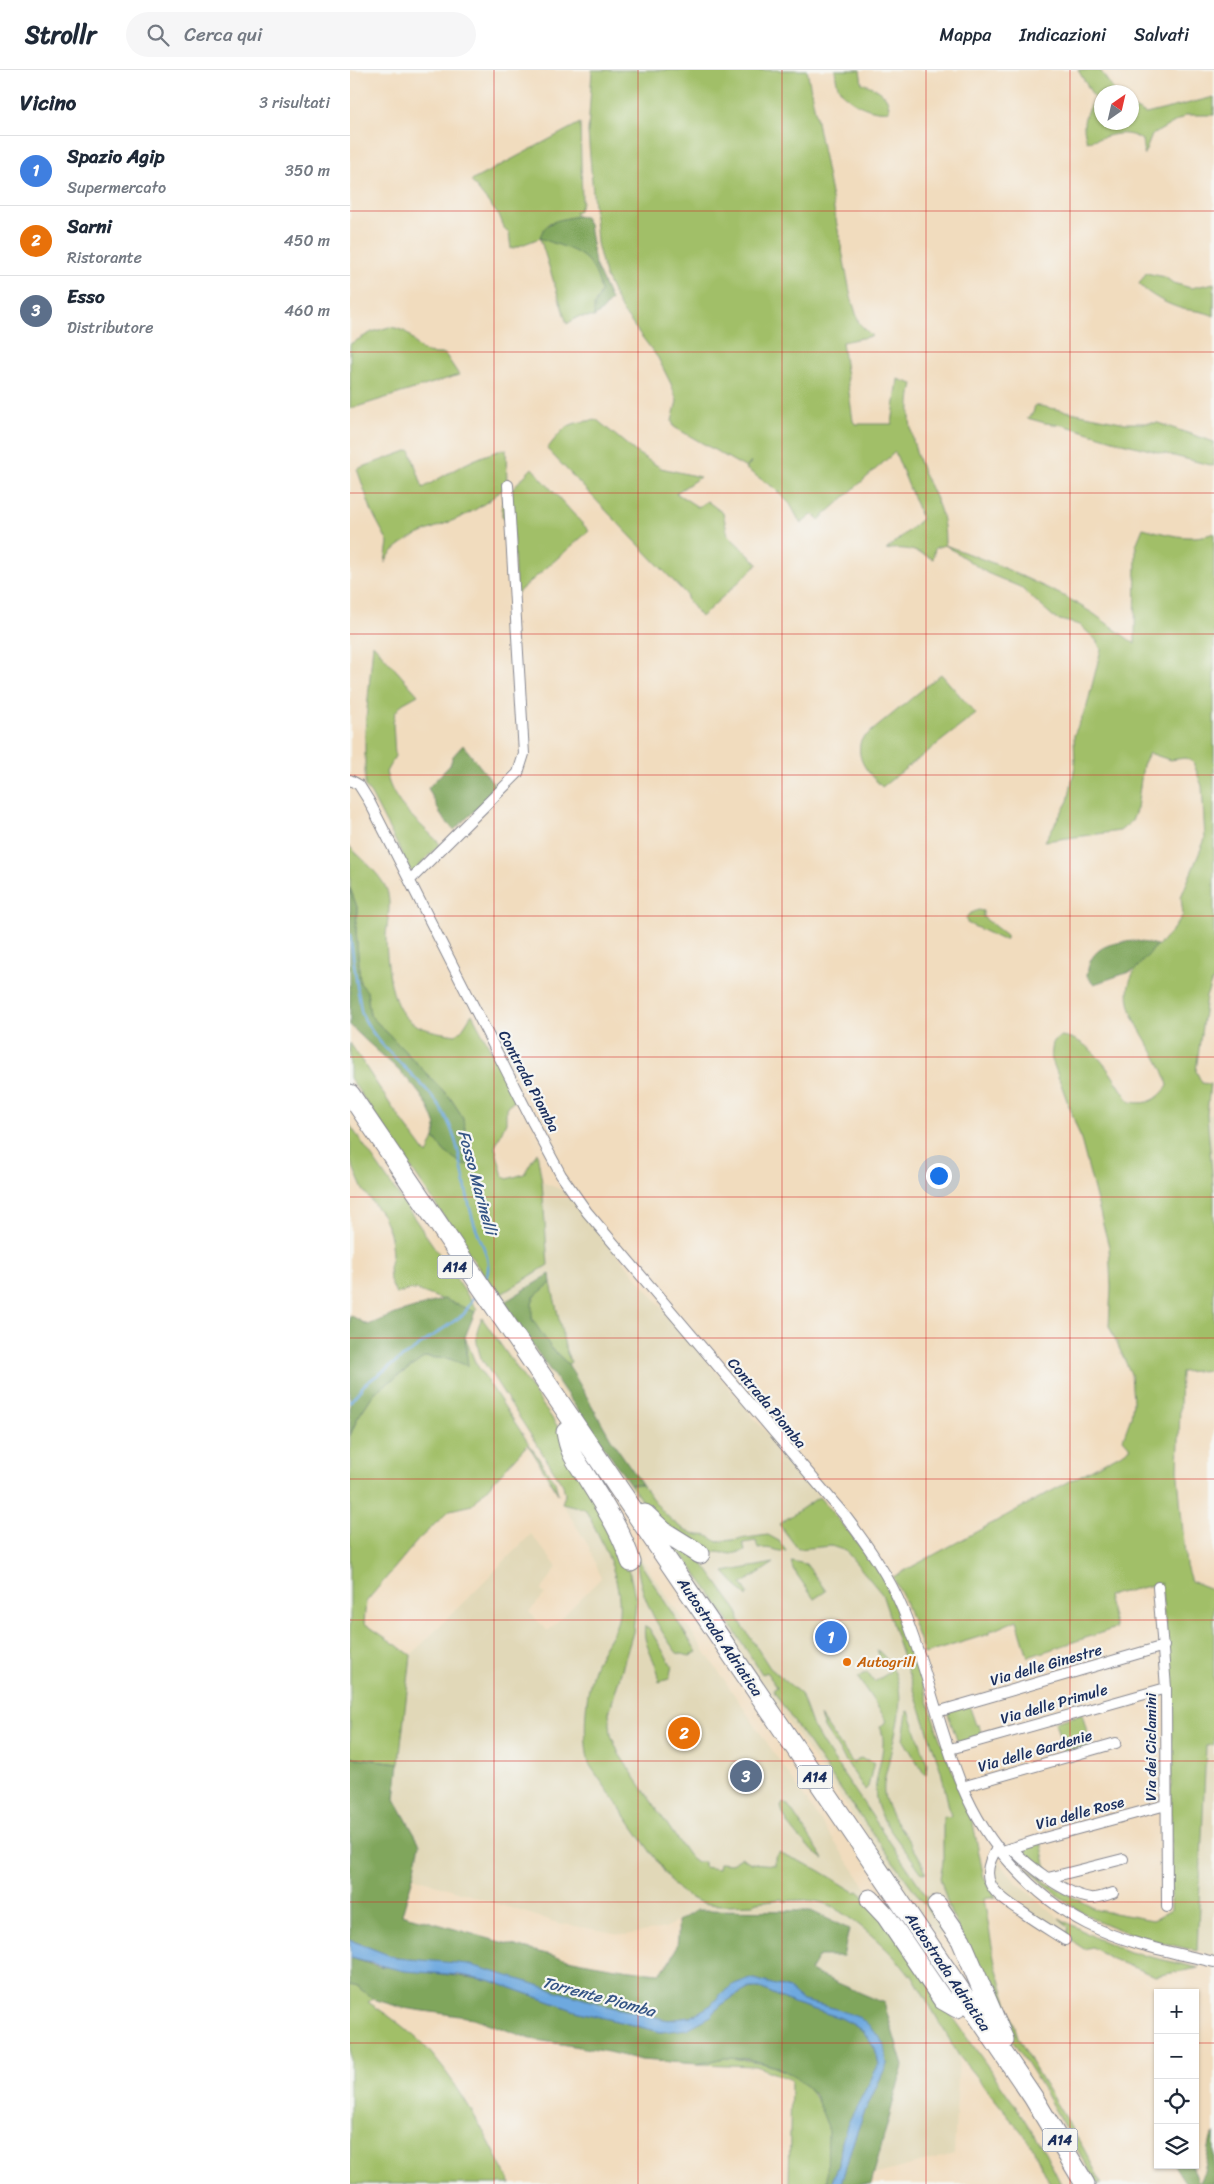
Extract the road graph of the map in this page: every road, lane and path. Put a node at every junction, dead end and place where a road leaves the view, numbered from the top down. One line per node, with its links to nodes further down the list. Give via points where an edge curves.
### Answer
1 (508, 485): 3 (street, via 524,754 518,773)
2 (350, 780): 3 (street, Contrada Piomba, via 359,786 369,801)
3 (410, 880): 14 (street, Contrada Piomba, via 561,1175 587,1212 846,1517 888,1578 902,1608)
4 (350, 1094): 6 (highway, Autostrada Adriatica / A14)
5 (350, 1113): 6 (highway, Autostrada Adriatica / A14)
6 (400, 1177): 7 (highway, Autostrada Adriatica / A14); 8 (highway, Autostrada Adriatica / A14, via 511,1331)
7 (566, 1432): 10 (highway, via 569,1450 606,1509); 28 (highway, Autostrada Adriatica / A14)
8 (596, 1457): 9 (highway, via 607,1461 654,1523); 29 (highway, Autostrada Adriatica / A14)
9 (700, 1554)
10 (631, 1562)
11 (1158, 1587): 12 (street, Via dei Ciclamini)
12 (1164, 1646): 13 (street, Via dei Ciclamini); 14 (street, Via delle Ginestre)
13 (1166, 1688): 16 (street, Via delle Primule); 18 (street, Via dei Ciclamini)
14 (937, 1712): 16 (street, Contrada Piomba)
15 (1116, 1743): 17 (street, Via delle Gardenie)
16 (950, 1749): 17 (street, Contrada Piomba)
17 (962, 1786): 19 (street, Contrada Piomba, via 979,1820)
18 (1166, 1806): 19 (street, Via delle Rose); 25 (street, Via dei Ciclamini)
19 (1004, 1849): 21 (street); 26 (street, via 989,1865 992,1888 1005,1901); 27 (street, Contrada Piomba, via 1025,1879 1089,1925 1137,1944)
20 (1122, 1859): 21 (street)
21 (1048, 1878): 22 (street, via 1092,1899)
22 (1113, 1893)
23 (870, 1899): 28 (highway, via 886,1916 943,2000)
24 (937, 1905): 29 (highway, via 961,1940 1003,2038 1034,2087)
25 (1167, 1907)
26 (1065, 1940)
27 (1214, 1962)
28 (957, 2008): 30 (highway, Autostrada Adriatica / A14, via 1030,2116)
29 (1033, 2097): 31 (highway, Autostrada Adriatica / A14)
30 (1070, 2184)
31 (1085, 2184)

